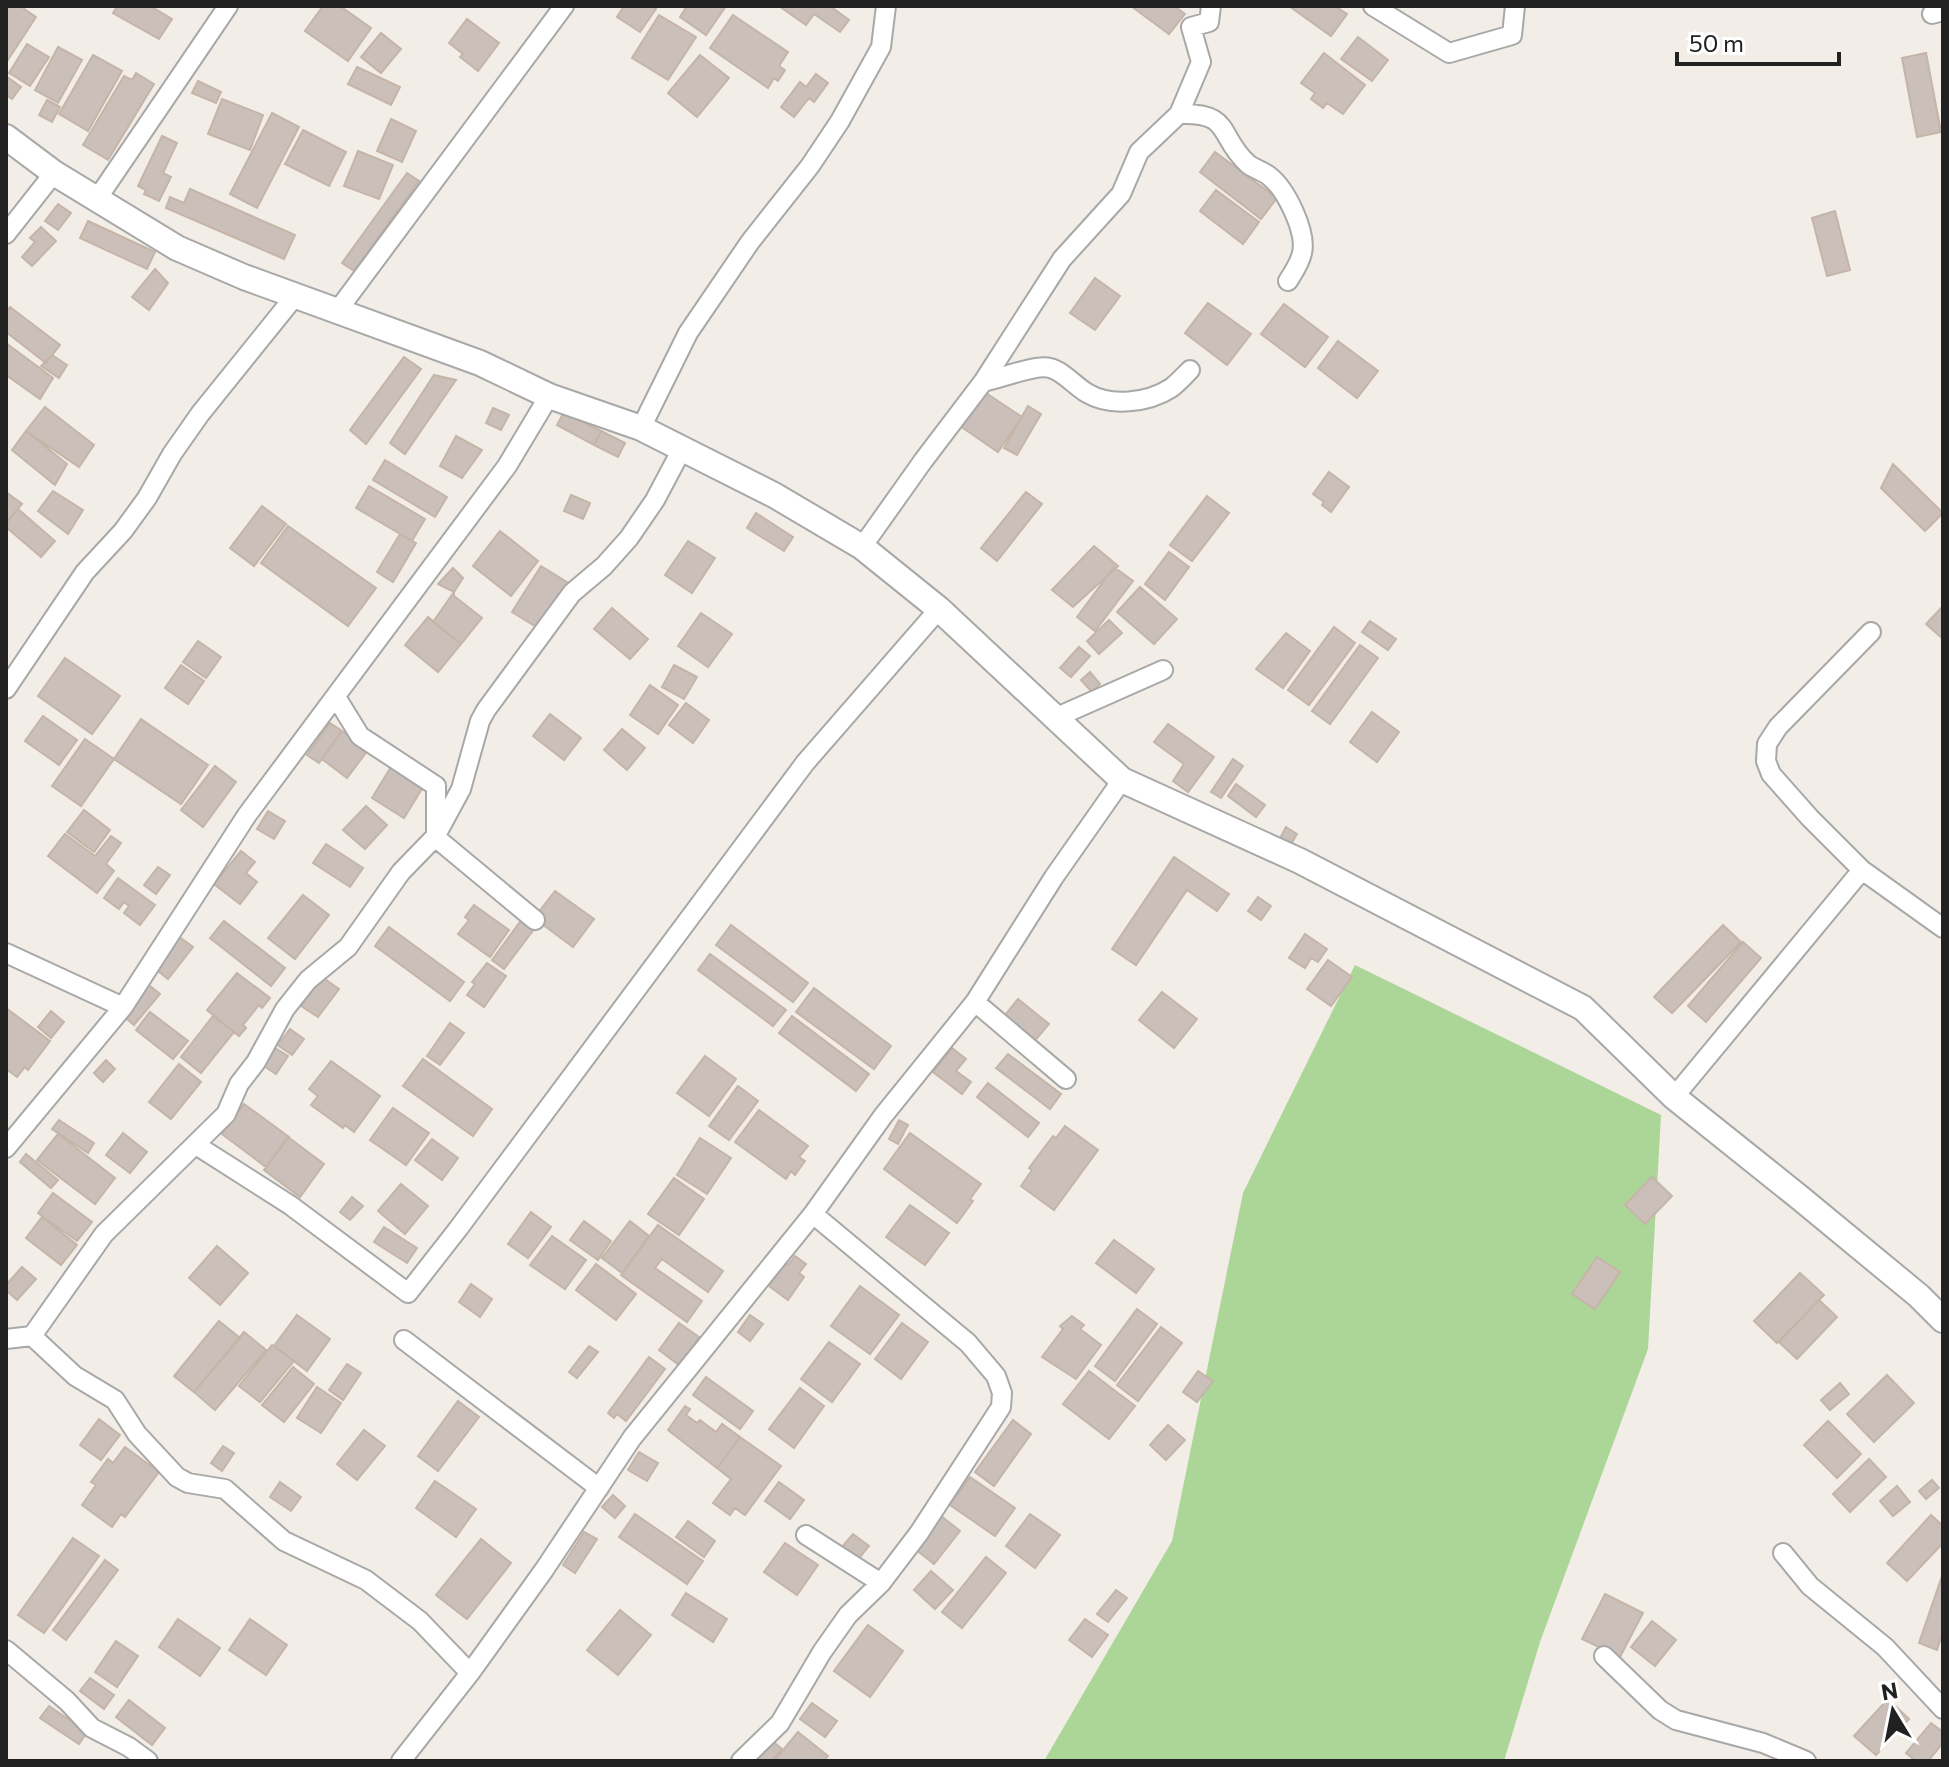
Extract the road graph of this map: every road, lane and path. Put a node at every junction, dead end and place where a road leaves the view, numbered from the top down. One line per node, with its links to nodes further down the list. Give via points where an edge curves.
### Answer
1 (228, 6): 10 (street)
2 (564, 6): 14 (street)
3 (886, 6): 18 (street, via 881,47 840,121 688,333)
4 (1211, 6): 7 (street, via 1209,22 1191,27 1201,62)
5 (1373, 6): 6 (street, via 1449,53 1512,35)
6 (1515, 6)
7 (1179, 114): 12 (street, via 1213,117 1249,165 1268,175 1284,195 1300,224 1303,252); 16 (street, via 1139,152 1121,194 1062,259)
8 (6, 137): 9 (street)
9 (54, 173): 10 (street); 11 (street)
10 (97, 199): 13 (street, via 177,248)
11 (6, 234)
12 (1288, 281)
13 (295, 296): 14 (street); 24 (street, via 200,414 147,498 85,572)
14 (338, 310): 17 (street, via 480,363)
15 (1190, 370): 16 (street, via 1170,388 1118,402 1091,395 1053,368)
16 (983, 382): 20 (street)
17 (549, 396): 18 (street); 25 (street, via 507,466)
18 (641, 428): 19 (street)
19 (682, 449): 20 (street); 28 (street, via 629,538 572,593 486,710 461,789)
20 (862, 547): 21 (street)
21 (939, 609): 26 (street); 37 (street, via 805,763 408,1293 290,1205)
22 (1871, 632): 29 (street, via 1778,727 1767,744 1766,761 1771,774)
23 (1163, 670): 26 (street)
24 (6, 689)
25 (336, 697): 28 (street, via 360,736 436,786); 34 (street, via 247,815)
26 (1057, 717): 27 (street)
27 (1122, 780): 33 (street); 36 (street, via 1300,861 1583,1008)
28 (435, 837): 30 (street); 37 (street, via 401,872 348,947 300,990 239,1084 226,1114)
29 (1862, 870): 31 (street); 36 (street)
30 (535, 920)
31 (1943, 928)
32 (6, 953): 34 (street)
33 (975, 1002): 35 (street); 39 (street)
34 (123, 1007): 38 (street)
35 (1066, 1079)
36 (1674, 1097): 40 (street)
37 (196, 1145): 41 (street, via 104,1234)
38 (6, 1148)
39 (813, 1214): 44 (street, via 632,1438); 47 (street, via 968,1343 996,1376 1002,1393 987,1433)
40 (1943, 1320)
41 (32, 1336): 42 (street); 50 (street, via 75,1376 115,1400 137,1434 177,1477 225,1489 284,1541 366,1580 420,1621)
42 (6, 1339)
43 (404, 1340): 44 (street)
44 (599, 1488): 50 (street)
45 (806, 1535): 47 (street)
46 (1783, 1553): 51 (street, via 1810,1586 1916,1676)
47 (881, 1583): 54 (street, via 848,1615 780,1723)
48 (6, 1650): 52 (street, via 92,1728)
49 (1604, 1656): 55 (street, via 1676,1720 1763,1743)
50 (470, 1673): 53 (street)
51 (1943, 1709)
52 (148, 1761)
53 (401, 1761)
54 (741, 1761)
55 (1806, 1761)

